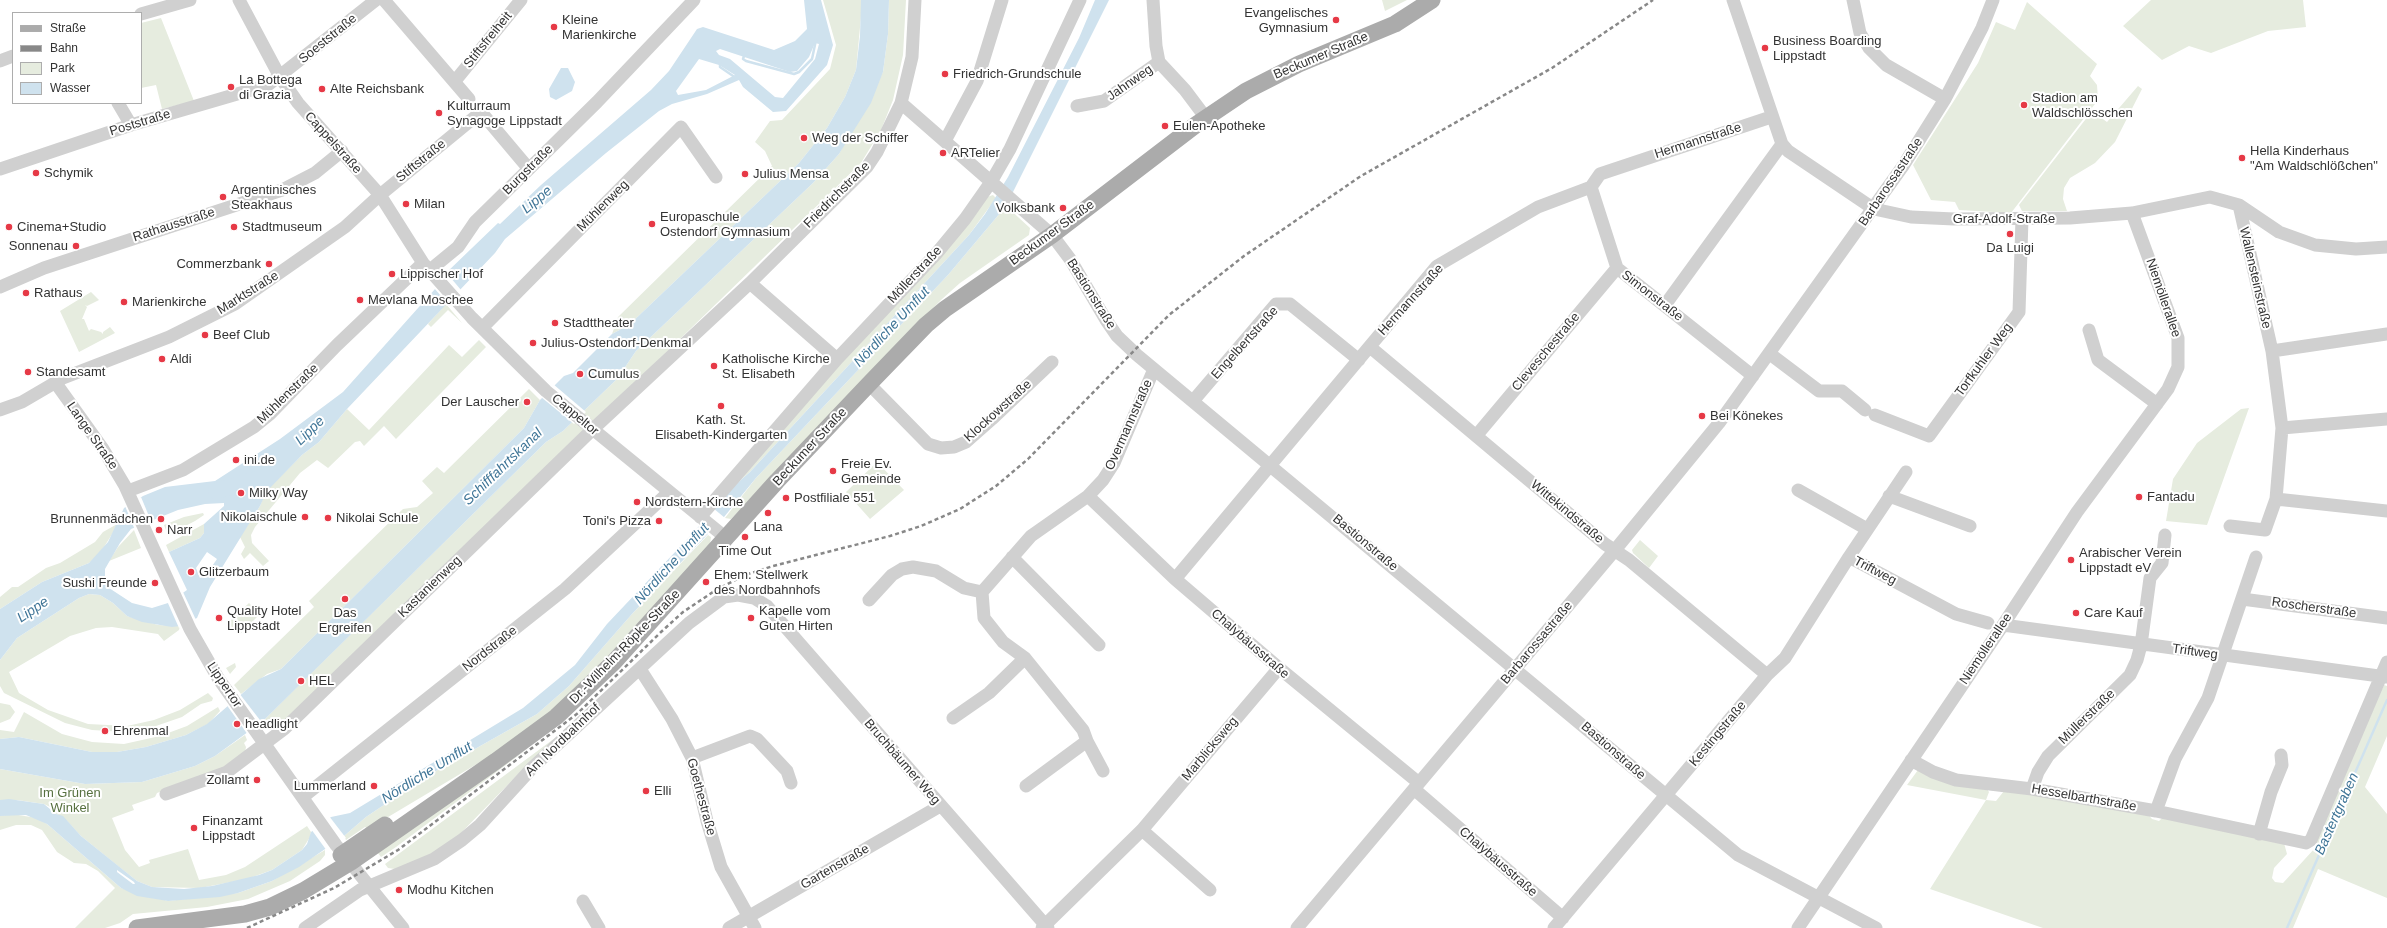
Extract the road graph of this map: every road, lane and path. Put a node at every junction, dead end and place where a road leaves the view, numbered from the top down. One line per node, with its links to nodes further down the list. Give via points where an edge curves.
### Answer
1 (190, 0): 15 (street)
2 (239, 0): 19 (street, Cappelstraße)
3 (376, 0): 19 (street, Soeststraße)
4 (384, 0): 20 (street)
5 (521, 0): 20 (street, Stiftsfreiheit)
6 (694, 0): 32 (street, Burgstraße, via 646,52)
7 (915, 0): 24 (street, Friedrichstraße, via 912,57)
8 (1002, 0): 29 (street, via 977,81)
9 (1080, 0): 35 (street, Möllerstraße)
10 (1153, 0): 18 (street, Jahnweg, via 1156,46)
11 (1432, 0): 27 (main road, Beckumer Straße, via 1394,24 1273,76)
12 (1733, 0): 26 (street, Graf-Adolf-Straße)
13 (1853, 0): 22 (street, via 1860,33 1869,48 1886,65)
14 (1993, 0): 22 (street, Barbarossastraße, via 1982,28)
15 (142, 14)
16 (12, 56): 17 (street)
17 (0, 61)
18 (1160, 62): 25 (street, Jahnweg, via 1104,101); 27 (street, Jahnweg)
19 (280, 77): 28 (street, Poststraße, via 258,89); 31 (street, Cappelstraße, via 298,103)
20 (455, 81): 21 (street)
21 (469, 99)
22 (1945, 99): 39 (street, Barbarossastraße)
23 (119, 104): 28 (street)
24 (901, 104): 29 (street, Bastionstraße); 46 (street, Friedrichstraße, via 877,152 867,166)
25 (1076, 106)
26 (1771, 117): 30 (street, Graf-Adolf-Straße); 36 (street, Hermannstraße, via 1600,174)
27 (1206, 118): 42 (main road, Beckumer Straße)
28 (131, 125): 33 (street, Poststraße)
29 (945, 141): 35 (street, Bastionstraße)
30 (1782, 144): 39 (street, Graf-Adolf-Straße, via 1788,151); 48 (street)
31 (342, 151): 37 (street, Cappelstraße); 47 (street, Rathausstraße, via 315,174 282,190 63,261)
32 (529, 168): 37 (street, Stiftstraße, via 481,112); 45 (street, Burgstraße, via 475,222 458,247)
33 (0, 169)
34 (716, 176): 49 (street, Mühlenweg, via 681,127)
35 (994, 185): 42 (street, Bastionstraße); 55 (street, Möllerstraße, via 936,254)
36 (1591, 187): 44 (street, Simonstraße); 52 (street, Hermannstraße, via 1538,207 1437,266)
37 (380, 195): 45 (street, Cappelstraße); 60 (street, Marktstraße, via 346,227 235,304 169,337)
38 (2239, 206): 40 (street, Graf-Adolf-Straße, via 2210,197); 43 (street, Graf-Adolf-Straße, via 2279,232 2315,245 2356,249); 53 (street, Wallensteinstraße)
39 (1874, 209): 41 (street, Graf-Adolf-Straße, via 1911,217 1961,220); 54 (street, Barbarossastraße)
40 (2132, 213): 41 (street, Graf-Adolf-Straße); 63 (street, Niemöllerallee, via 2178,338 2178,367 2168,389)
41 (2022, 219): 54 (street, Torfkuhler Weg, via 2018,312 1929,436 1870,412 1842,391 1819,391)
42 (1052, 235): 58 (street, Bastionstraße, via 1070,259 1117,336); 61 (main road, Beckumer Straße, via 944,309)
43 (2387, 247)
44 (1617, 268): 48 (street, Simonstraße); 68 (street, Cleveschestraße)
45 (430, 271): 49 (street, Cappeltor); 75 (street, Mühlenstraße, via 337,345 254,427 183,470 138,485)
46 (750, 283): 55 (street); 67 (street, Friedrichstraße)
47 (0, 287)
48 (1665, 305): 59 (street, Simonstraße)
49 (482, 328): 67 (street, Cappeltor, via 546,391)
50 (2089, 330): 63 (street, via 2098,360)
51 (2387, 334): 53 (street)
52 (1370, 347): 56 (street, Hermannstraße); 68 (street, Wittekindstraße)
53 (2272, 351): 66 (street, Wallensteinstraße)
54 (1770, 354): 59 (street, Barbarossastraße)
55 (837, 358): 78 (street, Möllerstraße)
56 (1359, 360): 62 (street, Engelbertstraße, via 1290,304 1276,304); 69 (street, Hermannstraße)
57 (1052, 362): 61 (street, Klockowstraße, via 966,442 954,447 941,448 928,444)
58 (1154, 370): 62 (street, Bastionstraße); 73 (street, Overmannstraße, via 1114,463)
59 (1754, 376): 84 (street, Barbarossastraße, via 1715,429)
60 (55, 382): 64 (street, Marktstraße, via 22,402); 75 (street, Lange Straße, via 103,449)
61 (869, 384): 82 (main road, Beckumer Straße)
62 (1193, 401): 69 (street, Bastionstraße)
63 (2157, 404): 95 (street, Niemöllerallee, via 2077,512)
64 (0, 410)
65 (2387, 419): 66 (street)
66 (2282, 428): 76 (street, Wallensteinstraße)
67 (592, 429): 72 (street, Cappeltor); 108 (street, Kastanienweg)
68 (1476, 436): 84 (street, Wittekindstraße)
69 (1271, 465): 88 (street, Hermannstraße); 102 (street, Bastionstraße)
70 (1906, 472): 74 (street, Kestingstraße)
71 (1798, 490): 81 (street)
72 (669, 492): 78 (street, Cappeltor); 118 (street, Nordstraße, via 565,589)
73 (1088, 496): 85 (street, Overmannstraße, via 1032,536); 88 (street, Chalybäusstraße)
74 (1889, 496): 79 (street); 81 (street, Kestingstraße)
75 (130, 497): 108 (street, Lippertor, via 206,658)
76 (2276, 499): 77 (street); 80 (street, Wallensteinstraße, via 2265,530)
77 (2387, 511)
78 (701, 518): 82 (street, Cappeltor)
79 (1970, 526)
80 (2230, 526)
81 (1867, 529): 86 (street, Kestingstraße)
82 (720, 533): 124 (main road, Dr.-Wilhelm-Röpke-Straße, via 654,619 596,681 556,717 496,761)
83 (2165, 535): 96 (street, Müllerstraße, via 2162,563 2150,578)
84 (1615, 550): 102 (street, Barbarossastraße); 104 (street, Wittekindstraße)
85 (1012, 557): 89 (street, Overmannstraße); 97 (street)
86 (1849, 557): 94 (street, Triftweg, via 1956,614); 104 (street, Kestingstraße, via 1786,658)
87 (2256, 557): 91 (street)
88 (1175, 578): 101 (street, Chalybäusstraße)
89 (982, 592): 92 (street, via 964,588 936,571 913,567 902,569 892,575); 99 (street, via 984,618 1003,642)
90 (754, 598): 103 (street, Am Nordbahnhof, via 738,595 724,597 711,605); 120 (street, Bruchbäumer Weg, via 766,606)
91 (2242, 598): 93 (street, Roscherstraße); 98 (street)
92 (869, 600)
93 (2387, 618)
94 (1988, 622)
95 (2004, 625): 96 (street, Triftweg); 111 (street, Niemöllerallee)
96 (2141, 644): 98 (street, Triftweg); 116 (street, Müllerstraße, via 2130,675 2048,756 2038,772)
97 (1099, 645)
98 (2224, 656): 105 (street, Triftweg); 121 (street, via 2208,698 2175,758)
99 (1025, 658): 106 (street, via 989,694); 107 (street, via 1083,730)
100 (2387, 662): 105 (street)
101 (1279, 668): 115 (street, Chalybäusstraße); 122 (street, Marblicksweg)
102 (1516, 668): 115 (street, Barbarossastraße); 119 (street, Bastionstraße)
103 (640, 669): 110 (street, Goethestraße, via 672,718); 125 (street, Am Nordbahnhof, via 533,767 480,825 462,840 434,859)
104 (1767, 675): 119 (street, Kestingstraße)
105 (2384, 676): 123 (street, Hesselbarthstraße, via 2311,840 2299,843)
106 (953, 718)
107 (1087, 741): 112 (street); 114 (street)
108 (266, 744): 117 (street, via 227,772); 118 (street, Lippertor)
109 (2281, 755): 123 (street, via 2282,765)
110 (692, 758): 113 (street, via 750,736 757,739 787,771); 130 (street, Goethestraße, via 721,867)
111 (1911, 760): 116 (street, Hesselbarthstraße, via 1933,772 1956,780); 127 (street, Niemöllerallee)
112 (1103, 771)
113 (791, 783)
114 (1026, 786)
115 (1417, 786): 129 (street, Chalybäusstraße); 137 (street, Barbarossastraße)
116 (2032, 789): 121 (street, Hesselbarthstraße)
117 (166, 794)
118 (304, 797): 124 (street, Lippertor)
119 (1666, 797): 127 (street, Bastionstraße, via 1738,855); 129 (street, Kestingstraße)
120 (940, 806): 130 (street, Gartenstraße); 131 (street, Bruchbäumer Weg)
121 (2156, 811): 123 (street, Hesselbarthstraße)
122 (1142, 830): 126 (street); 131 (street, Marblicksweg)
123 (2259, 834)
124 (343, 853): 125 (street, Lippertor); 132 (main road, Dr.-Wilhelm-Röpke-Straße, via 303,891 270,907 226,917)
125 (370, 885): 133 (street, Am Nordbahnhof); 134 (street, Lippertor)
126 (1210, 890)
127 (1819, 897): 139 (street, Niemöllerallee); 140 (street, Bastionstraße)
128 (583, 900): 135 (street)
129 (1563, 918): 138 (street, Kestingstraße)
130 (752, 922): 136 (street, Gartenstraße)
131 (1045, 927)
132 (137, 928)
133 (305, 928)
134 (403, 928)
135 (599, 928)
136 (728, 928)
137 (1297, 928)
138 (1554, 928)
139 (1798, 928)
140 (1876, 928)

